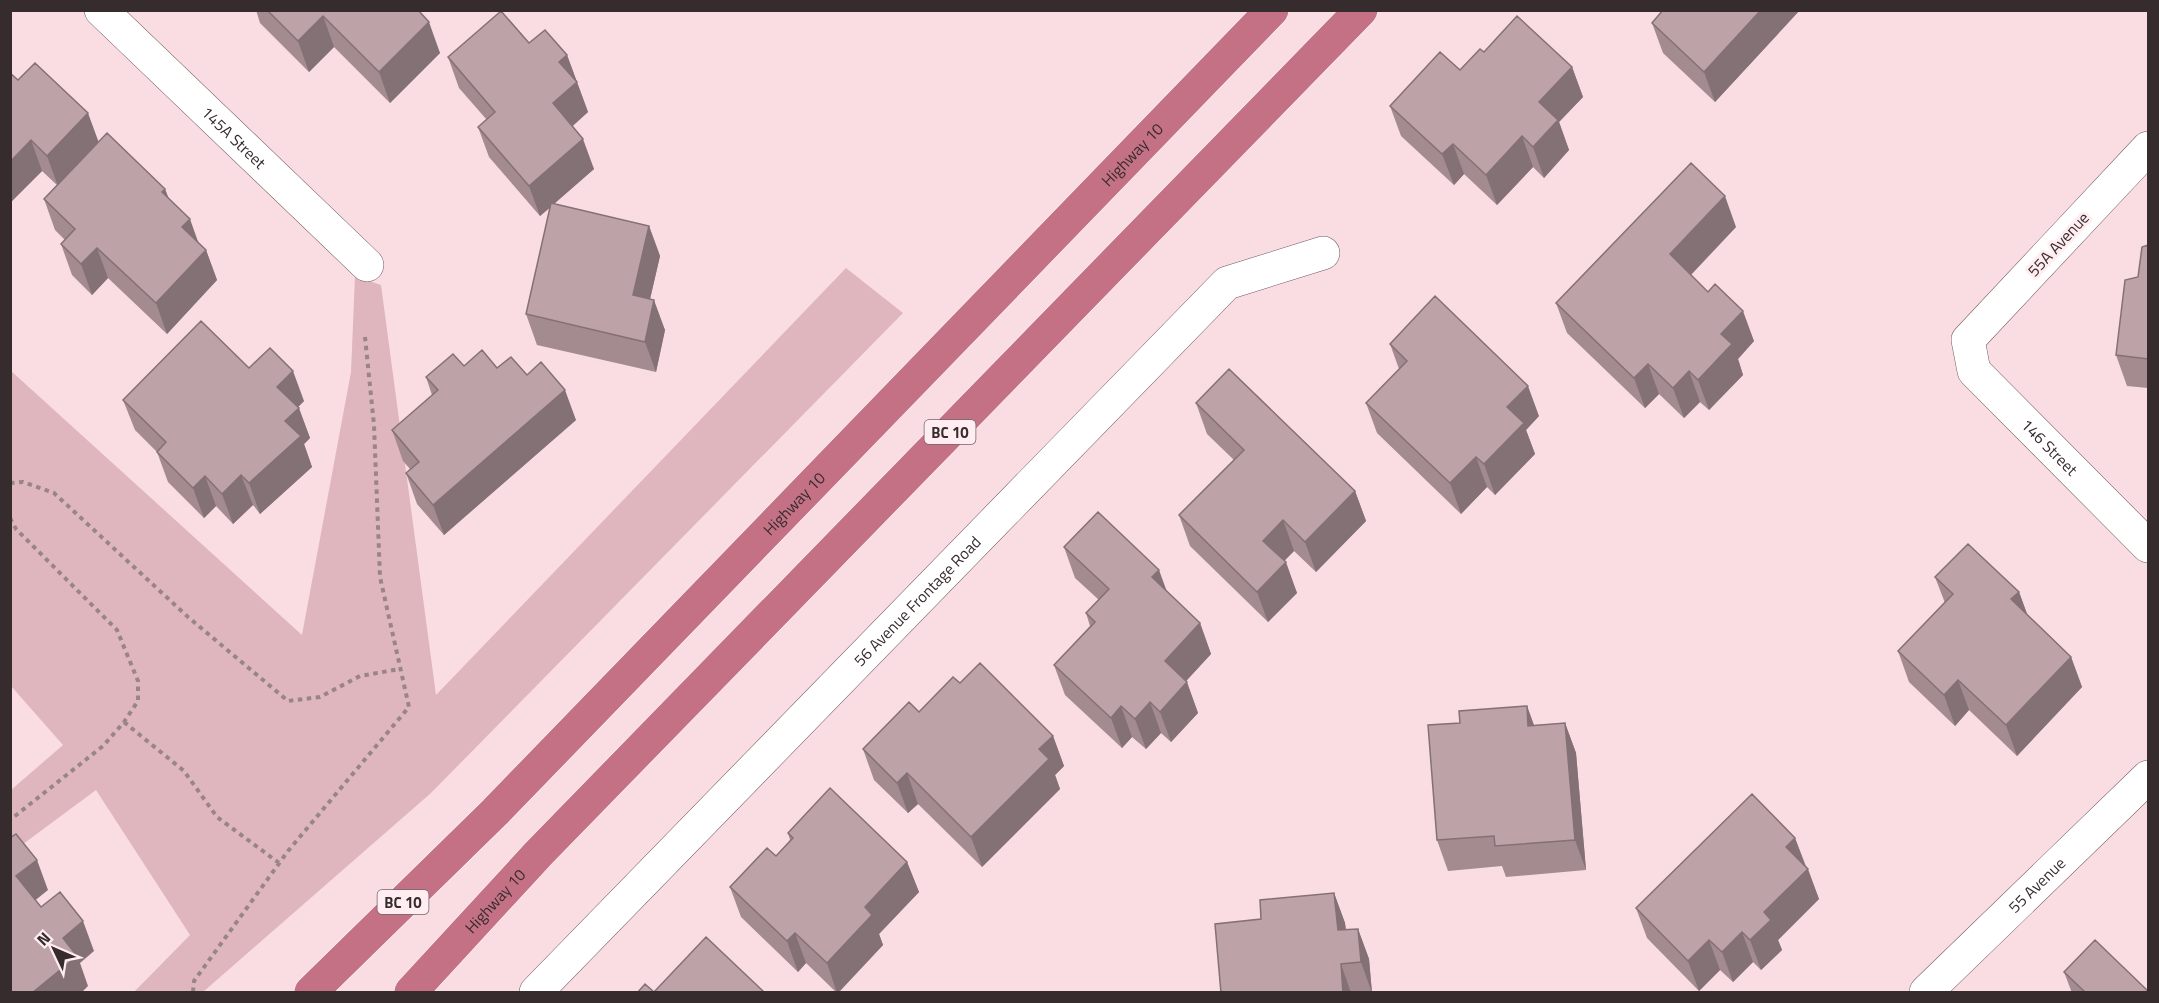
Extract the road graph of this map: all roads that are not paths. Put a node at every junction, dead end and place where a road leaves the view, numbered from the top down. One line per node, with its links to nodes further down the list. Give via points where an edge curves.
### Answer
1 (100, 10): 6 (street, 145A Street)
2 (1272, 10): 10 (highway, Highway 10 / BC 10, via 503,804)
3 (1362, 10): 11 (highway, Highway 10 / BC 10, via 556,836)
4 (2148, 148): 7 (street, 55A Avenue)
5 (1323, 253): 12 (street, 56 Avenue Frontage Road, via 1227,283)
6 (367, 265)
7 (1968, 340): 8 (street, 146 Street, via 1974,371)
8 (2148, 546)
9 (2148, 777): 13 (street, 55 Avenue)
10 (311, 993)
11 (411, 993)
12 (536, 993)
13 (1926, 993)

